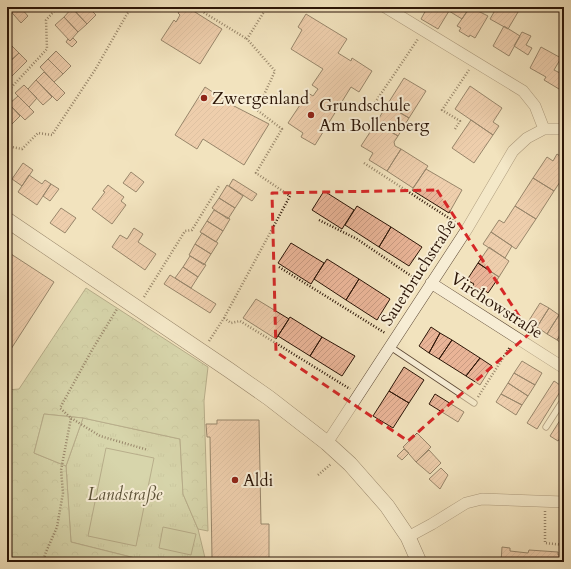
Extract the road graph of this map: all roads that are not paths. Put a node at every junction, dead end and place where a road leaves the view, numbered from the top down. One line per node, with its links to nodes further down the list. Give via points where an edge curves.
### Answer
1 (385, 7): 2 (street, via 523,91 535,106)
2 (544, 129): 3 (street); 5 (street, Sauerbruchstraße, via 527,138 513,151)
3 (564, 130)
4 (7, 220): 11 (main road, via 202,351)
5 (430, 285): 6 (street, Sauerbruchstraße); 7 (street, Virchowstraße)
6 (392, 342): 9 (lane); 11 (street, Sauerbruchstraße)
7 (564, 368)
8 (564, 399): 10 (lane)
9 (474, 403)
10 (546, 427)
11 (327, 443): 13 (main road, via 350,464 387,506)
12 (564, 502): 13 (street, via 482,499 466,503)
13 (408, 537): 14 (main road)
14 (419, 562)

